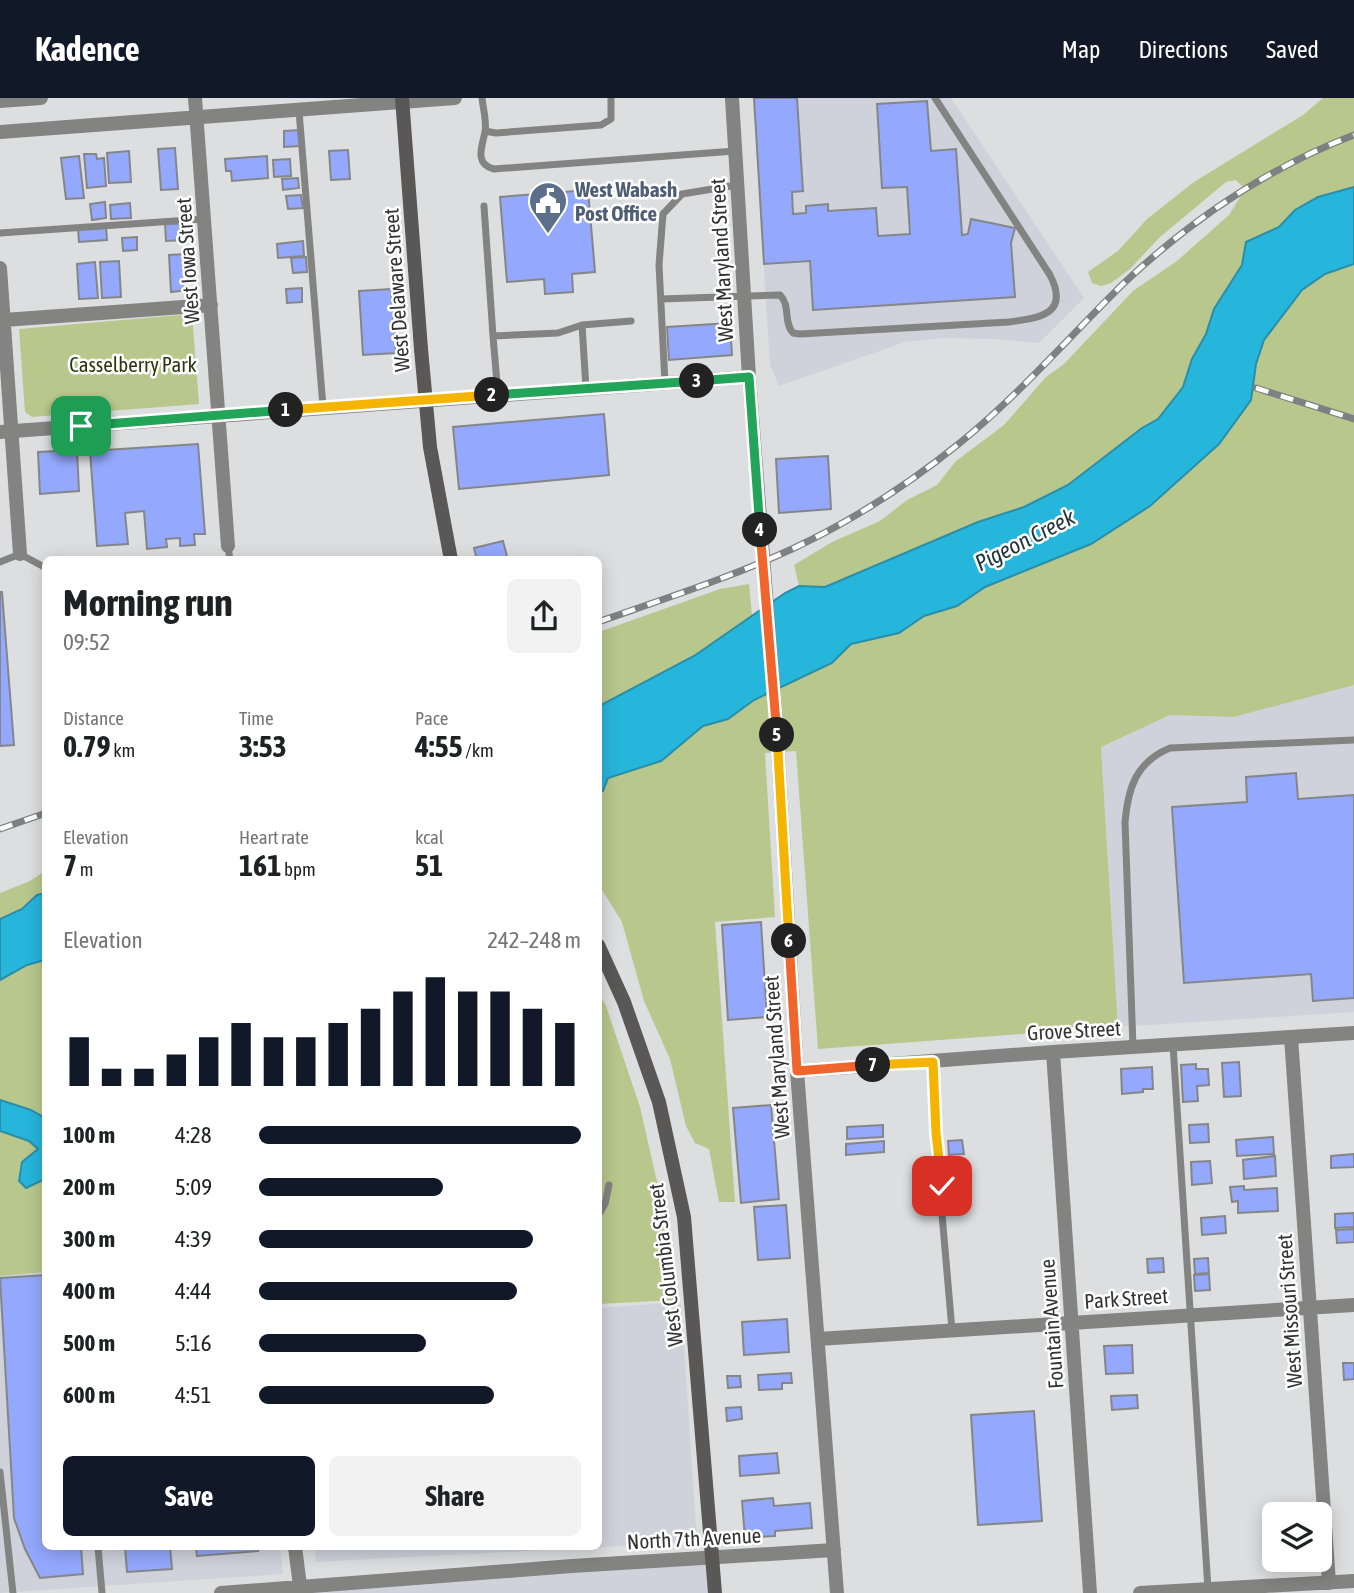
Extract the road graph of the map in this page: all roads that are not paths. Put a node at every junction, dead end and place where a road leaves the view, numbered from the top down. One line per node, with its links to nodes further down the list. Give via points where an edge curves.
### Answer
1 (41, 98): 9 (street)
2 (195, 98): 11 (street, West Iowa Street)
3 (455, 98): 8 (street)
4 (482, 98): 12 (lane)
5 (611, 98): 12 (lane, via 611,118 601,125)
6 (732, 98): 14 (street, West Maryland Street)
7 (935, 98): 20 (lane, via 1050,275 1058,298 1055,307 1032,319 1009,322 800,334 789,328 787,307 780,295)
8 (402, 100): 10 (street); 36 (main road, West Delaware Street, bridge, via 430,447)
9 (0, 101)
10 (299, 111): 11 (street); 31 (lane)
11 (197, 118): 13 (street); 17 (street, West Iowa Street)
12 (485, 131): 14 (lane, via 482,163 500,170)
13 (0, 132)
14 (736, 151): 15 (street, West Maryland Street)
15 (738, 185): 20 (street, West Maryland Street); 21 (lane, via 682,194 663,214)
16 (484, 206): 26 (lane)
17 (204, 219): 18 (lane); 22 (street, West Iowa Street)
18 (0, 233)
19 (0, 268): 23 (street)
20 (744, 295): 21 (lane); 27 (street, West Maryland Street)
21 (661, 299): 28 (lane)
22 (211, 305): 23 (street); 32 (street, West Iowa Street)
23 (4, 320): 33 (street)
24 (631, 321): 25 (lane)
25 (582, 324): 26 (lane, via 558,333); 29 (lane)
26 (493, 337): 30 (lane)
27 (749, 377): 28 (street); 47 (street, West Maryland Street)
28 (665, 383): 29 (street)
29 (586, 388): 30 (street)
30 (498, 395): 31 (street)
31 (323, 407): 32 (street)
32 (219, 415): 33 (street); 34 (street, West Iowa Street)
33 (6, 432): 35 (street)
34 (229, 553)
35 (20, 554): 37 (lane); 38 (lane)
36 (450, 556)
37 (0, 562)
38 (42, 566)
39 (1354, 740): 44 (lane, via 1170,748 1139,769 1128,795 1125,822)
40 (602, 954): 60 (main road, West Columbia Street, via 659,1102 684,1217)
41 (1354, 1033): 42 (street, Grove Street)
42 (1291, 1037): 43 (street, Grove Street); 51 (street, West Missouri Street)
43 (1173, 1045): 44 (street, Grove Street); 52 (lane)
44 (1133, 1048): 45 (street, Grove Street)
45 (1053, 1052): 46 (street, Grove Street); 53 (street, Fountain Avenue)
46 (933, 1062): 47 (street, Grove Street); 54 (lane)
47 (797, 1071): 55 (street, West Maryland Street)
48 (609, 1185): 49 (lane)
49 (602, 1209)
50 (1354, 1305): 51 (street, Park Street)
51 (1310, 1308): 52 (street, Park Street); 62 (street, West Missouri Street)
52 (1190, 1315): 53 (street, Park Street); 64 (lane)
53 (1071, 1323): 54 (street, Park Street); 70 (street, Fountain Avenue)
54 (952, 1331): 55 (street, Park Street)
55 (818, 1339): 59 (street, West Maryland Street)
56 (0, 1472): 65 (lane)
57 (98, 1550): 66 (lane)
58 (295, 1550): 63 (street)
59 (834, 1550): 60 (street, North 7th Avenue); 69 (street, West Maryland Street)
60 (712, 1559): 63 (street, North 7th Avenue); 68 (main road, West Columbia Street)
61 (1354, 1581): 62 (street)
62 (1329, 1583): 64 (street)
63 (300, 1586): 67 (street, North 7th Avenue)
64 (1209, 1591): 71 (street)
65 (13, 1593)
66 (102, 1593)
67 (221, 1593)
68 (715, 1593)
69 (837, 1593)
70 (1090, 1593)
71 (1140, 1593)

